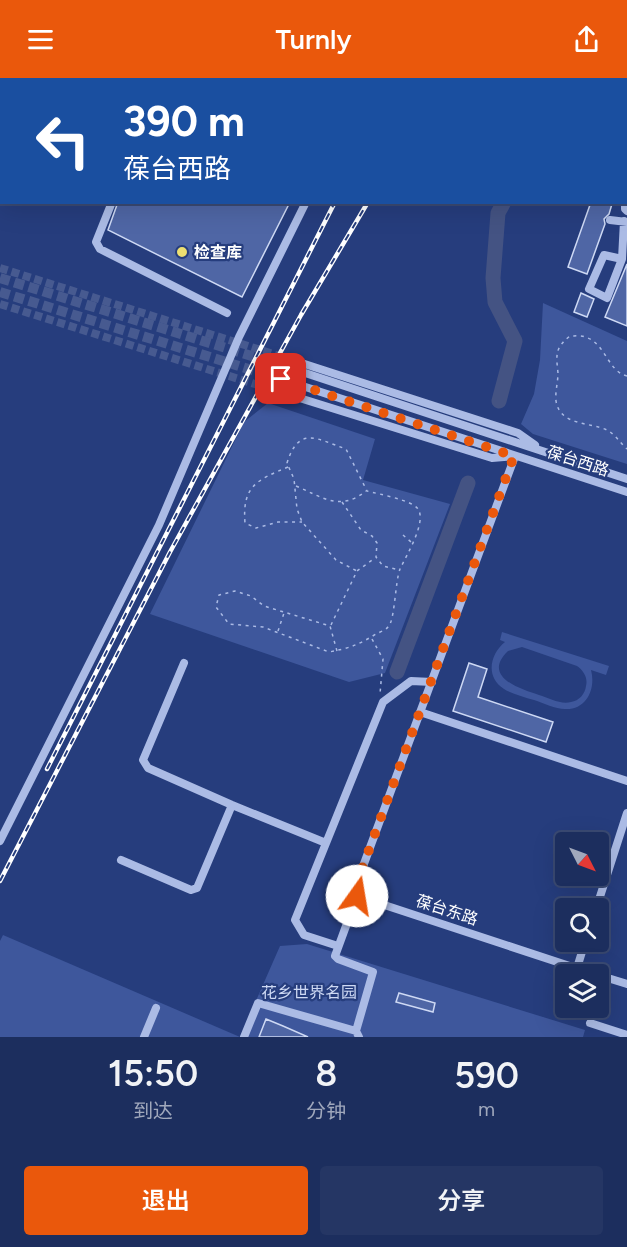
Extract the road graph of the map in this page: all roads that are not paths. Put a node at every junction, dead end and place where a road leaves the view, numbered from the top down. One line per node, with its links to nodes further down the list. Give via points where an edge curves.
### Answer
1 (111, 204): 6 (street, via 96,242 100,249)
2 (305, 204): 19 (street, via 238,337 159,525)
3 (610, 220): 4 (street)
4 (626, 221): 5 (street)
5 (622, 259): 5 (street, via 607,298 589,289 604,255)
6 (227, 313)
7 (285, 362): 11 (street, 葆台西路)
8 (281, 379): 10 (street, 葆台西路)
9 (277, 391): 10 (street, via 492,458)
10 (514, 456): 12 (street, 葆台西路); 14 (street)
11 (627, 479)
12 (627, 492)
13 (184, 663): 17 (street, via 143,760 148,768)
14 (432, 682): 15 (street); 20 (street, via 411,681 383,702)
15 (420, 712): 16 (street); 22 (street, via 355,888)
16 (627, 781)
17 (232, 805): 20 (street); 21 (street, via 197,888 191,890)
18 (627, 813): 23 (street)
19 (0, 841)
20 (326, 843): 24 (street, via 295,920 304,935)
21 (121, 860)
22 (357, 896): 24 (street); 25 (street, 葆台东路)
23 (600, 898)
24 (338, 946): 30 (street, via 338,959 373,972)
25 (565, 964)
26 (609, 978): 27 (street, 葆台东路)
27 (627, 984)
28 (156, 1008): 32 (street)
29 (590, 1023): 31 (street)
30 (358, 1034): 33 (street, via 258,1003)
31 (627, 1035)
32 (144, 1037)
33 (244, 1037)

